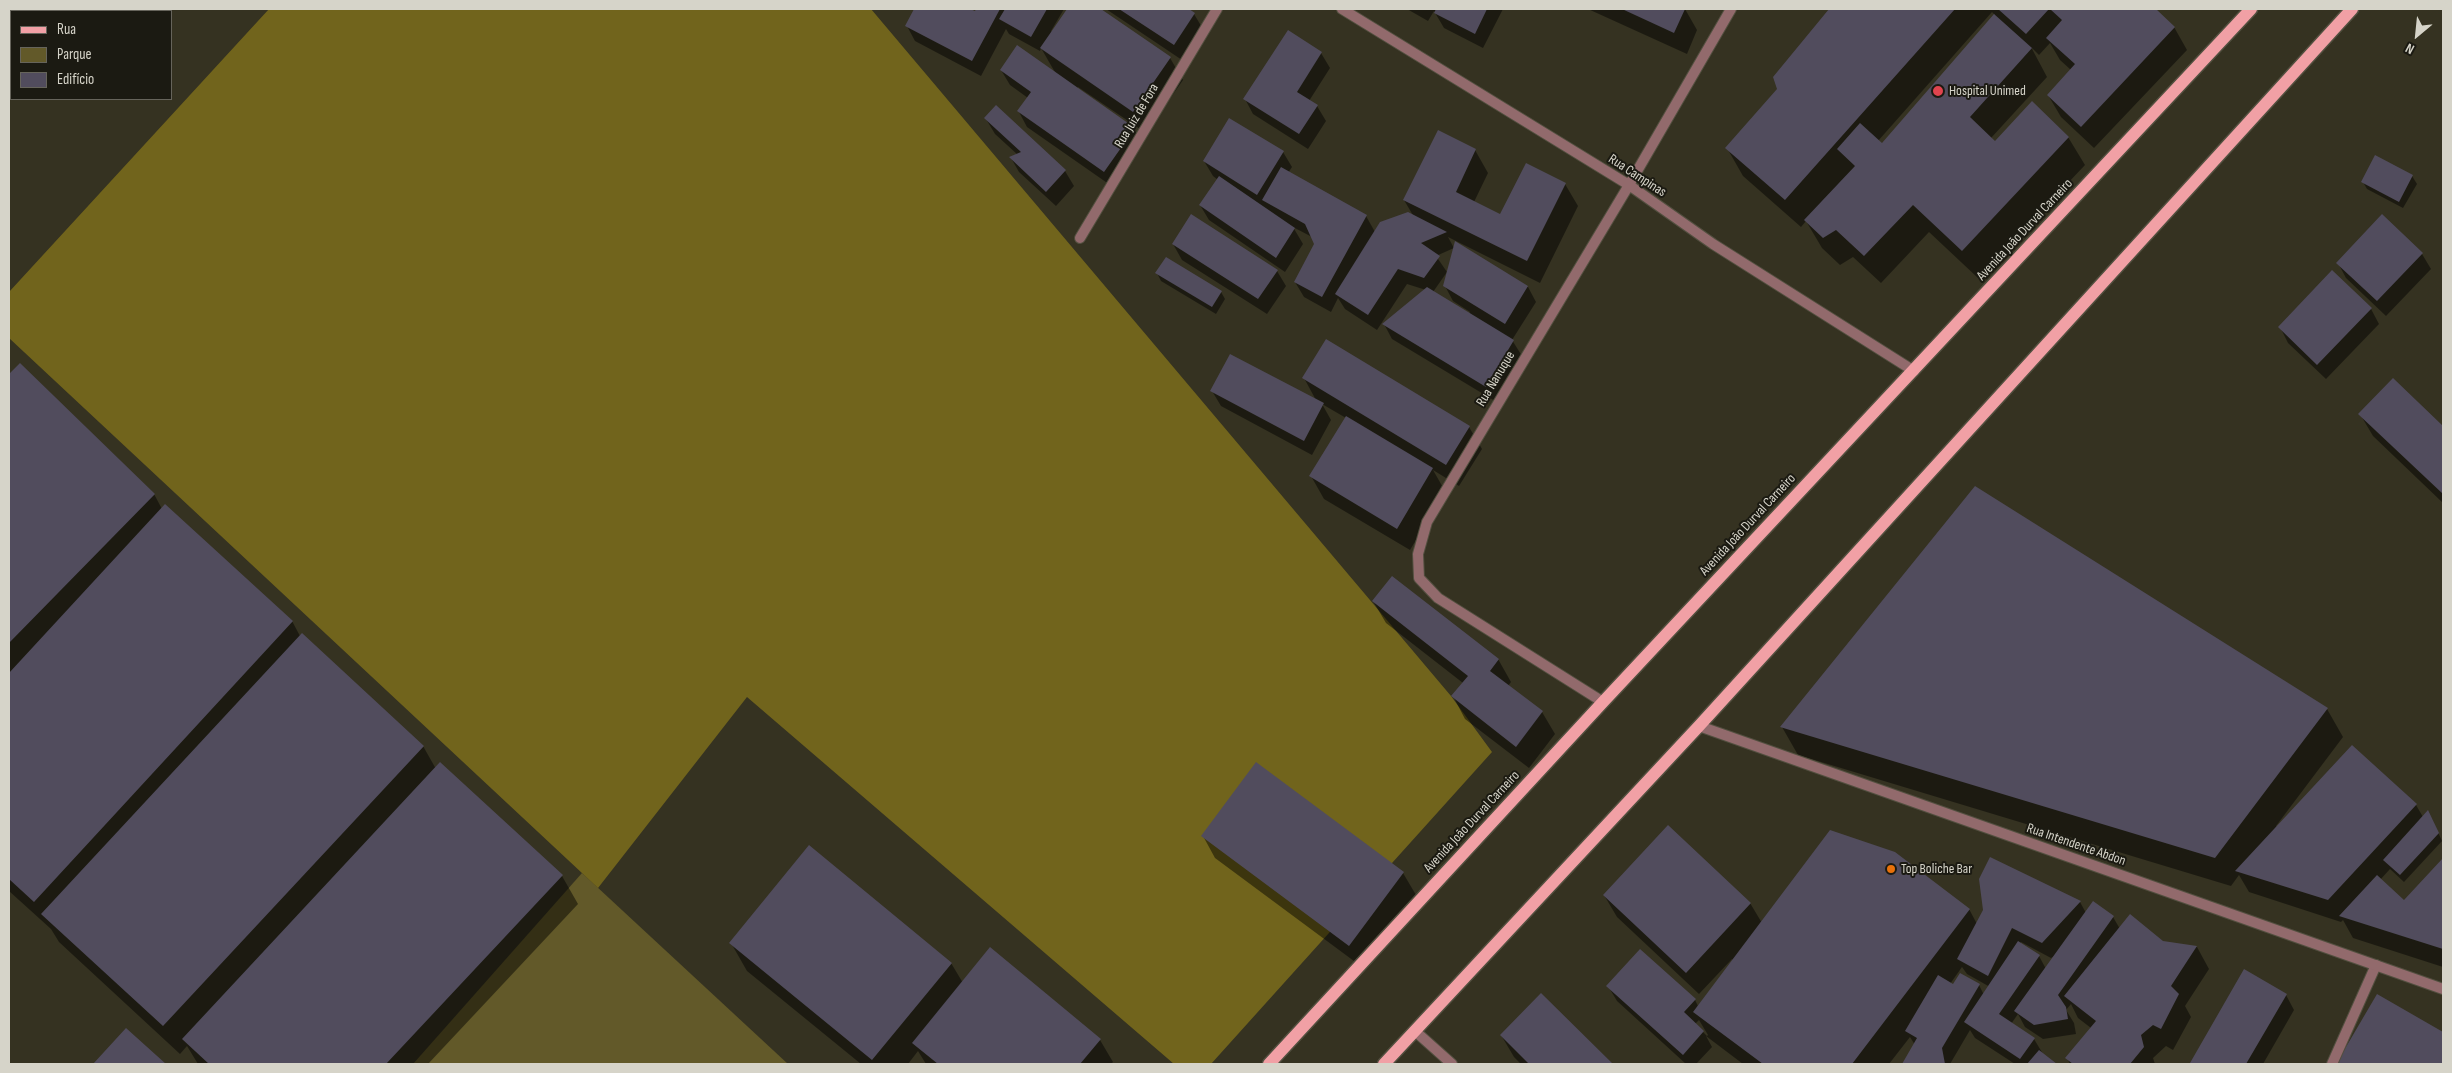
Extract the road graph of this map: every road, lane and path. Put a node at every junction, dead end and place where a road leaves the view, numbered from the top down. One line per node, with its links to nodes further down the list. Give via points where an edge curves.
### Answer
1 (1217, 9): 7 (street, Rua Juiz de Fora)
2 (1342, 9): 6 (street, Rua Campinas)
3 (1731, 9): 6 (street, Rua Nanuque)
4 (2251, 9): 8 (main road, Avenida João Durval Carneiro)
5 (2352, 9): 10 (main road)
6 (1629, 185): 8 (street, Rua Campinas, via 1713,244); 9 (street, Rua Nanuque, via 1427,522 1418,554 1419,578 1438,598)
7 (1080, 238)
8 (1914, 371): 9 (main road, Avenida João Durval Carneiro)
9 (1603, 702): 14 (main road, Avenida João Durval Carneiro)
10 (1699, 726): 11 (street, Rua Intendente Abdon); 13 (main road)
11 (2376, 966): 12 (street, Rua Intendente Abdon); 17 (street)
12 (2443, 989)
13 (1415, 1031): 15 (main road); 16 (street)
14 (1269, 1064)
15 (1384, 1064)
16 (1452, 1064)
17 (2332, 1064)

